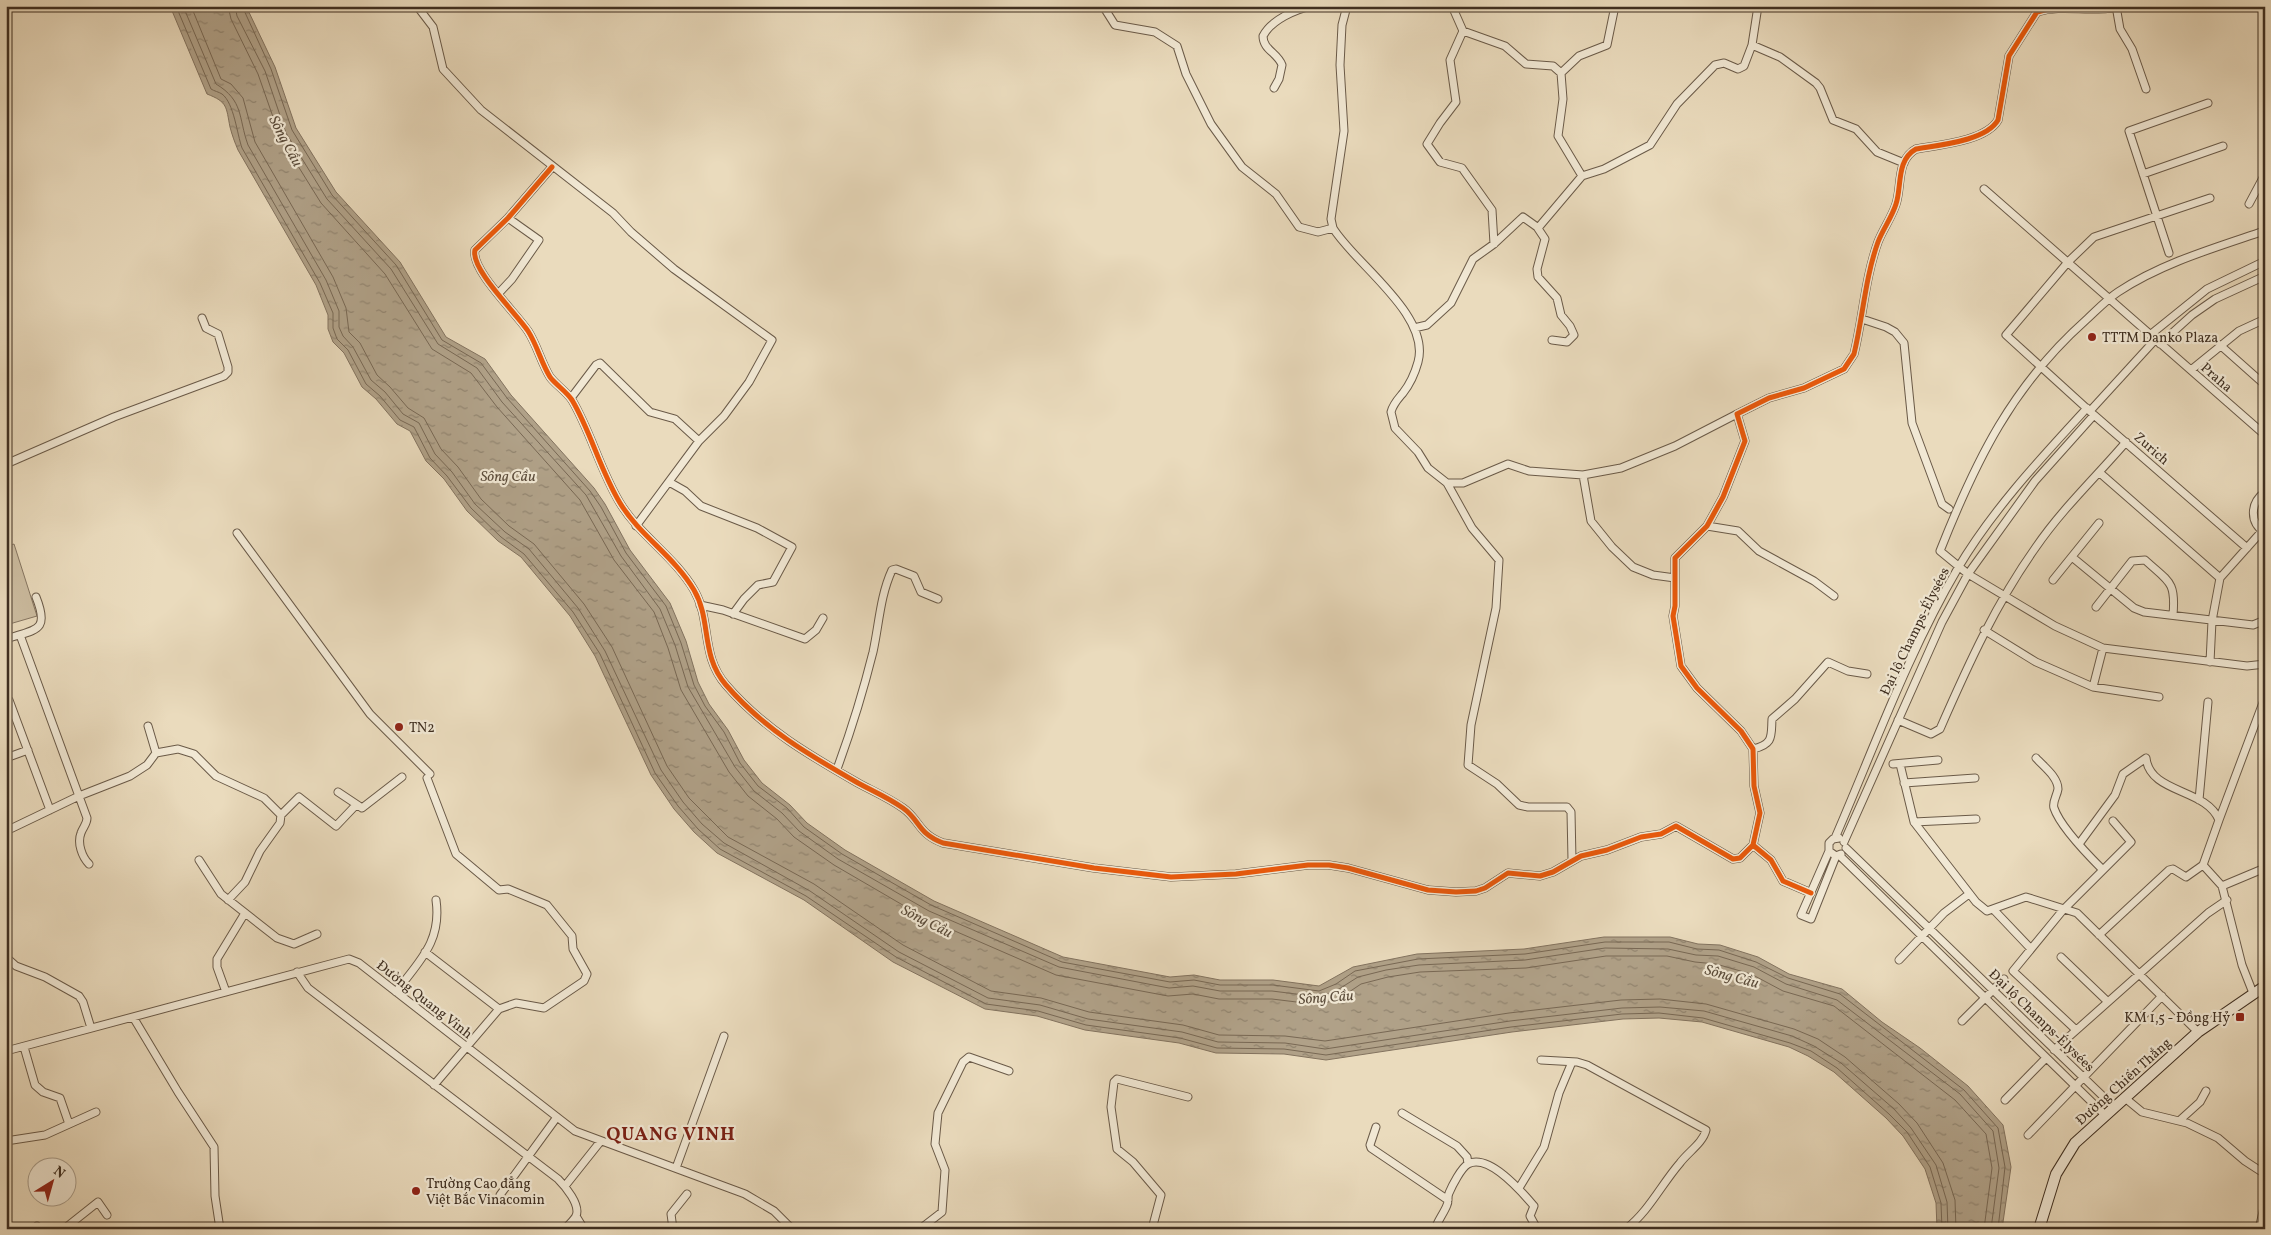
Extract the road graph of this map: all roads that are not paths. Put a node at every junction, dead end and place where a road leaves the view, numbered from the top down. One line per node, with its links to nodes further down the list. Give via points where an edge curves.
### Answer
1 (417, 6): 17 (street, via 433,27 443,69 481,110)
2 (1103, 6): 26 (street, via 1119,27 1155,32 1177,46 1186,74 1211,124 1242,167 1276,194 1296,224 1305,230 1318,232)
3 (1312, 6): 12 (street, via 1283,18 1263,36 1267,48 1282,65)
4 (1348, 6): 26 (street, via 1342,25 1340,65 1344,131 1331,219)
5 (1452, 6): 9 (street)
6 (1615, 6): 11 (street, via 1607,45 1579,56)
7 (1758, 6): 10 (street)
8 (2116, 6): 13 (street, via 2120,29 2132,50); 16 (street, via 2100,11 2053,9 2037,12 2009,56 1995,126 1957,142 1916,149)
9 (1463, 32): 11 (street, via 1505,46 1526,64 1553,66); 29 (street, via 1450,60 1456,102 1427,144 1440,162 1462,168 1492,210)
10 (1752, 45): 16 (street, via 1780,57 1816,83 1833,120 1856,129 1877,152); 20 (street, via 1742,68 1724,63 1715,65 1677,104 1650,144 1604,169)
11 (1561, 73): 20 (street, via 1563,99 1558,136)
12 (1274, 88)
13 (2146, 89)
14 (2208, 103): 18 (street, via 2129,132)
15 (2223, 146): 18 (street)
16 (1904, 164): 37 (street, via 1896,204 1874,258)
17 (552, 168): 25 (street); 52 (street, via 613,213 674,269 772,340 744,389 724,416)
18 (2143, 174): 24 (street)
19 (2265, 174): 23 (street)
20 (1582, 176): 27 (street)
21 (1984, 189): 32 (street, Praha)
22 (2210, 198): 24 (street)
23 (2249, 204)
24 (2157, 216): 30 (street); 32 (street, via 2094,237)
25 (508, 218): 34 (street, via 474,254); 34 (street, via 539,240)
26 (1333, 228): 39 (street, via 1401,306)
27 (1538, 228): 29 (street, via 1523,217); 40 (street, via 1546,241 1536,270 1538,276 1558,298 1561,315 1574,335 1567,342)
28 (2265, 233): 35 (street, via 2179,260)
29 (1494, 244): 39 (street, via 1473,259 1451,303 1427,325)
30 (2169, 253)
31 (2265, 261): 41 (street, Đại lộ Champs-Élysées, via 2207,289)
32 (2068, 262): 35 (street, Praha); 43 (street, Zurich, via 2006,335)
33 (2265, 276): 41 (street, Đại lộ Champs-Élysées, via 2215,299)
34 (498, 294): 48 (street, via 527,330 550,376)
35 (2108, 300): 41 (street, Praha); 43 (street)
36 (202, 318): 54 (street, via 206,328 218,334 228,367 224,376 114,417)
37 (1862, 319): 50 (street, via 1854,354 1844,369); 60 (street, via 1895,332 1904,343 1912,423 1942,504)
38 (2265, 319): 42 (street, via 2239,331)
39 (1414, 328): 58 (street, via 1420,352 1418,363 1405,391 1393,406 1391,420 1428,468)
40 (1552, 340)
41 (2155, 340): 44 (street, Praha); 49 (street, Đại lộ Champs-Élysées)
42 (2220, 345): 44 (street); 46 (street)
43 (2040, 366): 49 (street, Zurich); 68 (street, via 1998,426 1968,481 1940,551)
44 (2190, 370): 51 (street, Praha)
45 (2265, 374): 46 (street)
46 (2257, 378): 47 (street)
47 (2265, 385)
48 (571, 398): 52 (street, via 600,363 650,412 676,420); 62 (street, via 610,486)
49 (2090, 412): 53 (street, Zurich); 68 (street, Đại lộ Champs-Élysées, via 2024,476); 69 (street, Đại lộ Champs-Élysées)
50 (1737, 414): 56 (street, via 1675,446 1626,466); 63 (street, via 1744,433 1744,446)
51 (2265, 435)
52 (699, 441): 57 (street)
53 (2126, 442): 55 (street); 66 (street, Zurich)
54 (6, 464)
55 (2100, 472): 71 (street); 74 (street, via 2037,546)
56 (1583, 475): 58 (street, via 1529,471 1508,464 1470,480); 70 (street, via 1591,521 1612,547 1633,568)
57 (669, 482): 62 (street); 80 (street, via 701,506 757,528 792,547 773,582 758,585)
58 (1447, 483): 127 (street, via 1472,528 1498,560 1496,608 1471,725 1468,765 1497,784 1520,805 1567,807 1571,812)
59 (2265, 492): 64 (street, via 2255,502 2253,510 2257,526)
60 (1949, 509)
61 (2099, 523): 67 (street)
62 (636, 526): 78 (street, via 670,558 694,590)
63 (1707, 526): 70 (street, via 1675,558); 75 (street, via 1738,531 1759,551 1814,581)
64 (2264, 532): 66 (street)
65 (237, 533): 161 (street, via 370,714 428,771 457,856 499,890 508,889 545,903 572,936 573,949 587,970 584,981 548,1006 539,1008 516,1003)
66 (2247, 548): 71 (street)
67 (2072, 556): 72 (street); 73 (street)
68 (1959, 567): 69 (street); 121 (street, Đại lộ Champs-Élysées, via 1932,617)
69 (1968, 574): 74 (street); 98 (street, Đại lộ Champs-Élysées, via 1942,622)
70 (1675, 578): 101 (street, via 1673,616 1681,666 1697,688 1741,731)
71 (2220, 578): 84 (street)
72 (2053, 580)
73 (2111, 588): 79 (street); 81 (street, via 2134,608); 81 (street, via 2132,561 2145,560 2170,583 2175,592)
74 (2005, 594): 85 (street); 88 (street, via 2062,630)
75 (1834, 596)
76 (36, 597): 86 (street, via 43,615 40,624)
77 (938, 599): 106 (street, via 921,592 914,576 892,570 850,736)
78 (700, 605): 80 (street); 106 (street, via 709,655 725,684 777,735)
79 (2096, 607)
80 (733, 614): 82 (street, via 805,639)
81 (2173, 615): 84 (street)
82 (823, 618)
83 (2265, 620): 84 (street, via 2253,624)
84 (2212, 621): 89 (street)
85 (1984, 630): 92 (street, via 2036,662); 98 (street, via 1940,729 1931,734)
86 (20, 635): 87 (street); 111 (street)
87 (6, 639)
88 (2103, 648): 89 (street); 92 (street)
89 (2210, 662): 90 (street, via 2247,666)
90 (2265, 664)
91 (1867, 674): 101 (street, via 1848,671 1828,662 1795,699 1772,718 1773,734 1762,747)
92 (2092, 688): 93 (street)
93 (2159, 696)
94 (9, 700): 100 (street)
95 (2264, 700): 97 (street)
96 (2208, 702): 112 (street)
97 (2262, 718): 117 (street)
98 (1898, 720): 124 (street, Đại lộ Champs-Élysées)
99 (148, 726): 102 (street)
100 (28, 750): 103 (street); 114 (street)
101 (1753, 750): 123 (street, via 1753,775 1760,813)
102 (156, 753): 111 (street, via 138,772); 115 (street, via 178,749 194,754 216,776 264,798)
103 (6, 758)
104 (2036, 758): 122 (street, via 2056,782 2058,790 2054,807)
105 (1938, 760): 109 (street, via 1896,764)
106 (837, 769): 127 (street, via 902,807 933,839 1094,868 1171,877 1329,866 1348,868 1428,890 1456,892 1485,888 1508,872 1540,876)
107 (402, 777): 113 (street, via 366,806)
108 (1975, 778): 109 (street)
109 (1904, 783): 119 (street)
110 (338, 792): 113 (street)
111 (79, 796): 114 (street); 128 (street, via 87,818 80,841 84,859)
112 (2199, 800): 117 (street); 122 (street, via 2156,779 2146,758 2123,774 2115,795)
113 (356, 805): 115 (street, via 338,826 299,797)
114 (50, 810): 120 (street)
115 (281, 815): 135 (street, via 280,823 260,851 245,882)
116 (1976, 819): 119 (street)
117 (2219, 820): 129 (street)
118 (2113, 821): 131 (street, via 2131,842)
119 (1914, 822): 134 (street)
120 (6, 830)
121 (1836, 838): 124 (street, Đại lộ Champs-Élysées); 125 (street, Đại lộ Champs-Élysées, via 1829,843)
122 (2079, 844): 131 (street)
123 (1753, 845): 127 (street, via 1740,858 1733,859 1676,826 1661,834 1641,837); 133 (street, via 1771,860 1784,881)
124 (1845, 845): 125 (street, Đại lộ Champs-Élysées); 141 (street, Đại lộ Champs-Élysées)
125 (1835, 854): 133 (street, Đại lộ Champs-Élysées); 133 (street, Đại lộ Champs-Élysées, via 1811,920 1801,915); 144 (street, Đại lộ Champs-Élysées)
126 (200, 860): 135 (street, via 214,885)
127 (1572, 860)
128 (89, 864)
129 (2203, 866): 132 (street); 143 (street, via 2186,877 2170,870)
130 (2265, 868): 132 (street)
131 (2102, 869): 139 (street)
132 (2222, 886): 137 (street)
133 (1811, 893)
134 (1969, 894): 138 (street, via 1988,911); 141 (street)
135 (228, 900): 140 (street)
136 (436, 900): 146 (street, via 438,926)
137 (2227, 900): 151 (street); 157 (street, via 2242,965)
138 (1993, 910): 139 (street, via 2026,897); 145 (street)
139 (2063, 910): 143 (street, via 2077,913); 145 (street)
140 (245, 914): 142 (street, via 286,943 300,943); 155 (street, via 217,959)
141 (1928, 929): 144 (street); 154 (street, Đại lộ Champs-Élysées)
142 (317, 934)
143 (2099, 935): 151 (street)
144 (1921, 936): 149 (street); 159 (street, Đại lộ Champs-Élysées)
145 (2031, 949): 165 (street, via 2013,971)
146 (425, 952): 156 (street); 161 (street)
147 (2061, 957): 160 (street)
148 (6, 958): 164 (street, via 79,996)
149 (1899, 960)
150 (297, 972): 155 (street, Đường Quang Vinh); 156 (street, Đường Quang Vinh, via 349,959); 177 (street, via 308,988)
151 (2139, 974): 158 (street); 160 (street)
152 (2004, 979): 154 (street)
153 (2264, 987): 157 (main road, Đường Chiến Thắng)
154 (1992, 990): 159 (street); 170 (street, Đại lộ Champs-Élysées)
155 (226, 992): 162 (street, Đường Quang Vinh)
156 (396, 992): 168 (street, Đường Quang Vinh)
157 (2253, 993): 166 (main road, Đường Chiến Thắng)
158 (2162, 996): 166 (street); 176 (street)
159 (1985, 998): 163 (street); 172 (street, Đại lộ Champs-Élysées)
160 (2107, 1001): 165 (street)
161 (499, 1009): 168 (street)
162 (133, 1017): 164 (street, Đường Quang Vinh); 208 (street, via 214,1147 215,1196)
163 (1962, 1021)
164 (91, 1028): 169 (street, Đường Quang Vinh)
165 (2075, 1029): 170 (street)
166 (2198, 1032): 181 (main road, Đường Chiến Thắng)
167 (724, 1036): 196 (street)
168 (466, 1046): 177 (street); 187 (street, Đường Quang Vinh)
169 (24, 1047): 171 (street, Đường Quang Vinh); 189 (street, via 35,1086 60,1098)
170 (2054, 1050): 176 (street, Đại lộ Champs-Élysées)
171 (6, 1052)
172 (2046, 1058): 178 (street, Đại lộ Champs-Élysées); 182 (street)
173 (1541, 1060): 174 (street)
174 (1572, 1062): 199 (street, via 1558,1093 1541,1155); 216 (street, via 1596,1069 1706,1130 1658,1190 1654,1200)
175 (1008, 1071): 212 (street, via 969,1057 963,1062 938,1113 934,1144 945,1170 942,1212)
176 (2083, 1078): 178 (street); 183 (street, Đại lộ Champs-Élysées)
177 (434, 1085): 194 (street)
178 (2075, 1086): 186 (street, Đại lộ Champs-Élysées); 191 (street)
179 (2206, 1091): 188 (street, via 2200,1102)
180 (1188, 1097): 213 (street, via 1117,1079 1114,1082 1111,1106 1117,1149 1161,1194)
181 (2124, 1098): 183 (main road, Đường Chiến Thắng); 188 (street, via 2142,1112)
182 (2005, 1100)
183 (2113, 1106): 186 (main road, Đường Chiến Thắng)
184 (96, 1112): 189 (street)
185 (1402, 1113): 195 (street, via 1457,1146)
186 (2105, 1115): 217 (main road, Đường Chiến Thắng, via 2064,1158 2046,1200)
187 (557, 1117): 193 (street, Đường Quang Vinh, via 576,1131); 194 (street)
188 (2179, 1121): 197 (street, via 2218,1138)
189 (69, 1124): 192 (street, via 45,1135)
190 (1376, 1127): 202 (street, via 1371,1148)
191 (2028, 1135)
192 (6, 1141)
193 (600, 1142): 196 (street, Đường Quang Vinh); 198 (street)
194 (527, 1156): 198 (street); 201 (street)
195 (1468, 1164): 199 (street, via 1482,1163 1495,1168); 202 (street, via 1448,1194)
196 (676, 1168): 211 (street, Đường Quang Vinh, via 746,1194 774,1211)
197 (2265, 1174)
198 (566, 1186): 205 (street, via 576,1206)
199 (1519, 1188): 215 (street, via 1534,1206 1530,1216)
200 (687, 1194): 206 (street, via 671,1214)
201 (500, 1195)
202 (1448, 1200): 214 (street)
203 (2264, 1208): 218 (street)
204 (107, 1216): 207 (street, via 98,1202)
205 (576, 1216): 209 (street); 210 (street)
206 (674, 1228)
207 (64, 1229)
208 (220, 1229)
209 (565, 1229)
210 (584, 1229)
211 (792, 1229)
212 (920, 1229)
213 (1152, 1229)
214 (1435, 1229)
215 (1537, 1229)
216 (1626, 1229)
217 (2039, 1229)
218 (2259, 1229)

